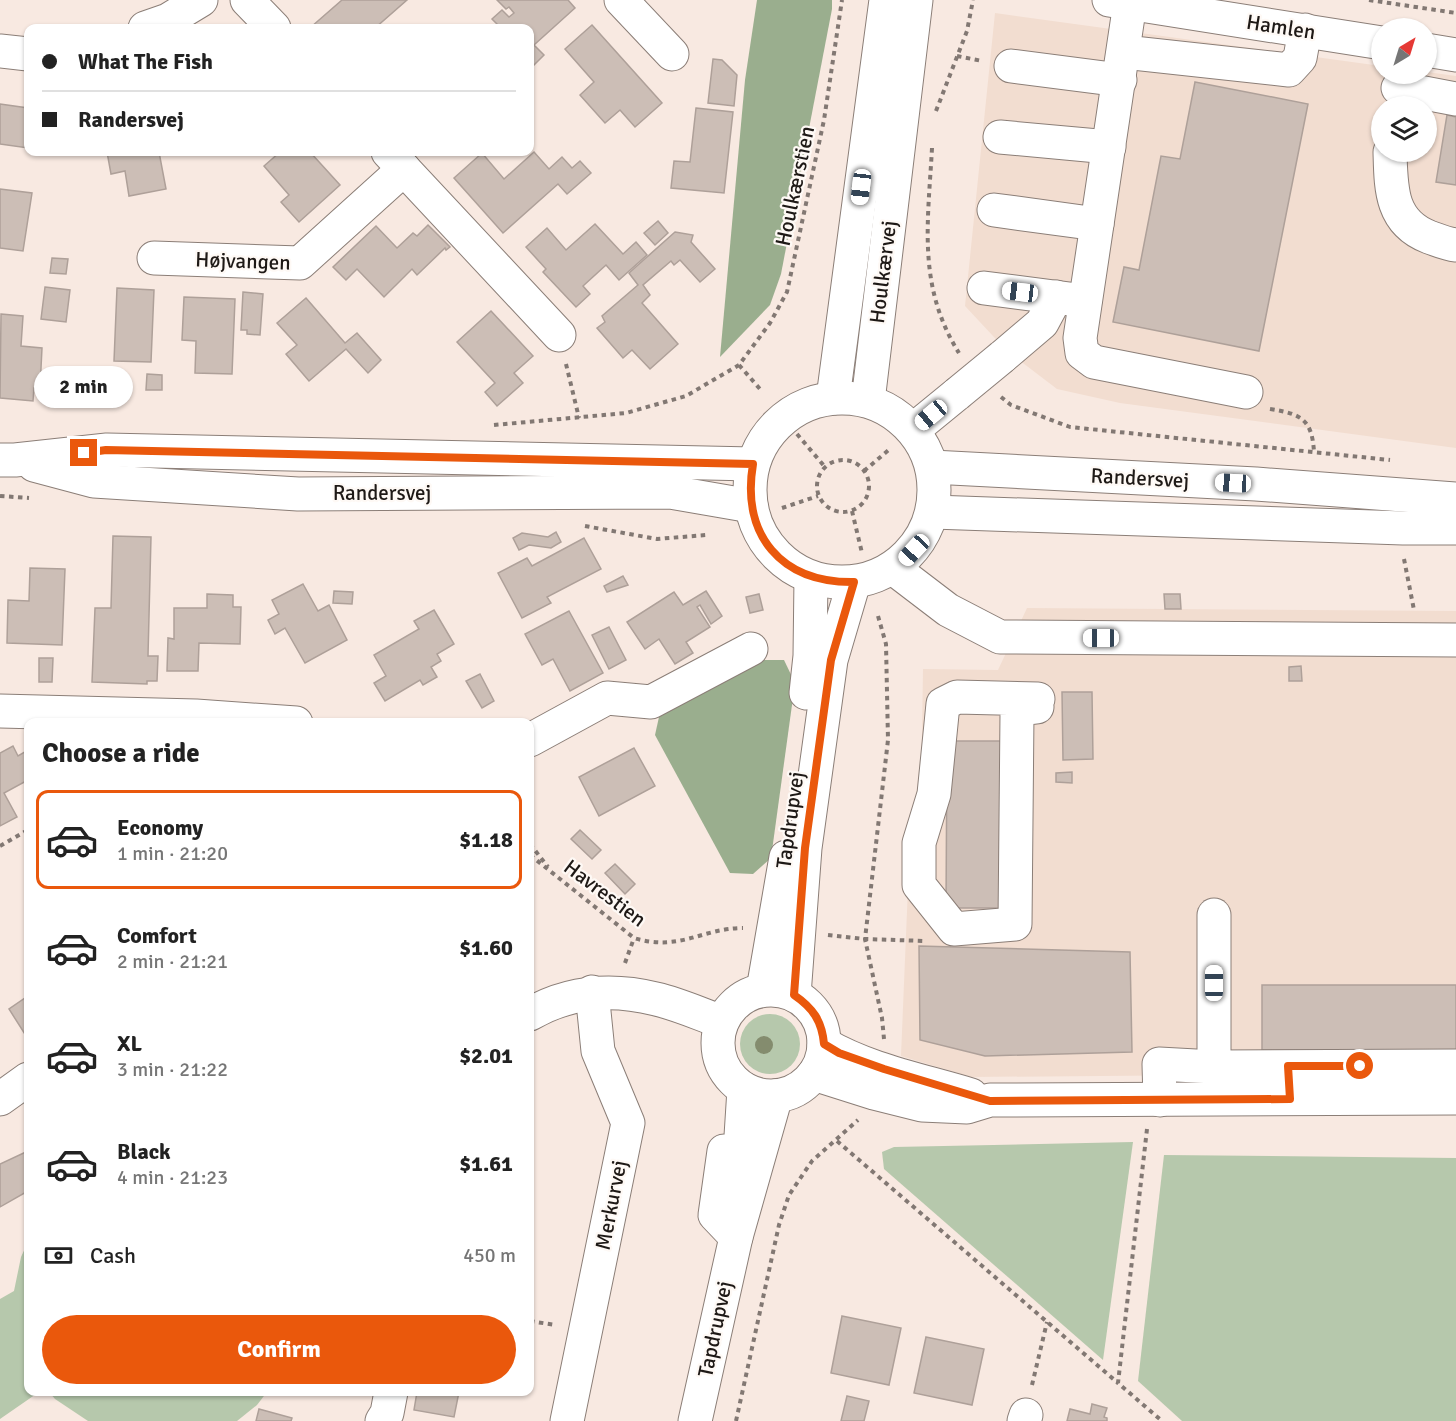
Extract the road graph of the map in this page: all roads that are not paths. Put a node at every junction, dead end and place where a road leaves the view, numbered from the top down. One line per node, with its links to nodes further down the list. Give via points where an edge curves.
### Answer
1 (201, 0): 7 (street)
2 (247, 0): 8 (street)
3 (621, 0): 14 (street)
4 (886, 0): 32 (street, Houlkærvej)
5 (916, 0): 33 (street, Houlkærvej)
6 (1120, 2): 9 (street, Hamlen); 17 (street)
7 (156, 24)
8 (270, 24)
9 (1305, 30): 10 (street, Hamlen); 17 (street, via 1300,58 1289,70)
10 (1371, 40)
11 (0, 51): 13 (street)
12 (1437, 52): 15 (street)
13 (24, 54)
14 (672, 54)
15 (1456, 55)
16 (1011, 66): 17 (street)
17 (1122, 66): 21 (street)
18 (1398, 89): 19 (street)
19 (1456, 99)
20 (1000, 138): 21 (street)
21 (1109, 147): 25 (street)
22 (396, 160): 27 (street, Højvangen, via 300,263); 30 (street, Højvangen)
23 (1390, 162): 26 (street, via 1390,187 1400,215 1419,233)
24 (994, 210): 25 (street)
25 (1098, 224): 29 (street)
26 (1456, 244)
27 (154, 258)
28 (984, 288): 29 (street)
29 (1070, 299): 31 (street, via 1082,353 1094,362); 34 (street, bridge)
30 (559, 335)
31 (1246, 392)
32 (833, 398): 33 (street); 36 (street, via 807,405 783,418 765,439)
33 (868, 401): 34 (street, via 886,408)
34 (903, 438): 37 (street, via 926,450)
35 (7, 460): 36 (street, Randersvej, via 106,450); 39 (street, Randersvej, via 94,481 287,493 670,492)
36 (753, 464): 39 (street, via 750,484)
37 (932, 466): 38 (street, Randersvej); 40 (street)
38 (1456, 499)
39 (764, 508): 44 (street, via 758,530 771,550)
40 (933, 512): 41 (street, Randersvej); 42 (street, via 925,532)
41 (1446, 530)
42 (903, 559): 43 (street, via 881,575); 45 (street, via 948,610 1000,637)
43 (858, 567): 44 (street, via 832,582); 53 (street, Tapdrupvej, via 831,660 802,889)
44 (811, 578): 53 (street, Tapdrupvej, via 810,656 788,844 772,928)
45 (1456, 640)
46 (751, 650): 50 (street, via 651,702 607,698)
47 (1037, 703): 47 (street, via 957,697 943,704 934,794 919,843 919,885 954,928 1015,924 1017,714)
48 (0, 711): 49 (street)
49 (225, 718)
50 (534, 738)
51 (1214, 915): 57 (street)
52 (592, 992): 54 (street, via 552,1001); 55 (street, via 656,999); 72 (street, Merkurvej, via 598,1051 628,1123)
53 (779, 993): 55 (street, via 750,994 738,1000); 56 (street, via 807,1004 822,1029)
54 (534, 1012)
55 (722, 1022): 67 (street, via 718,1052)
56 (824, 1044): 60 (street); 66 (street, via 884,1069)
57 (1214, 1066): 58 (street); 68 (street, via 1159,1064)
58 (1288, 1066): 59 (street); 65 (street)
59 (1456, 1066)
60 (814, 1074): 62 (street, via 797,1089); 66 (street, via 922,1105 967,1107)
61 (24, 1082): 63 (street)
62 (776, 1096): 67 (street); 69 (street, Tapdrupvej)
63 (0, 1098)
64 (1456, 1098): 65 (street)
65 (1290, 1099): 68 (street)
66 (990, 1101): 68 (street)
67 (742, 1104): 69 (street, Tapdrupvej)
68 (1152, 1118)
69 (736, 1237): 73 (street, Tapdrupvej)
70 (390, 1396): 71 (street)
71 (382, 1421)
72 (567, 1421)
73 (695, 1421)

